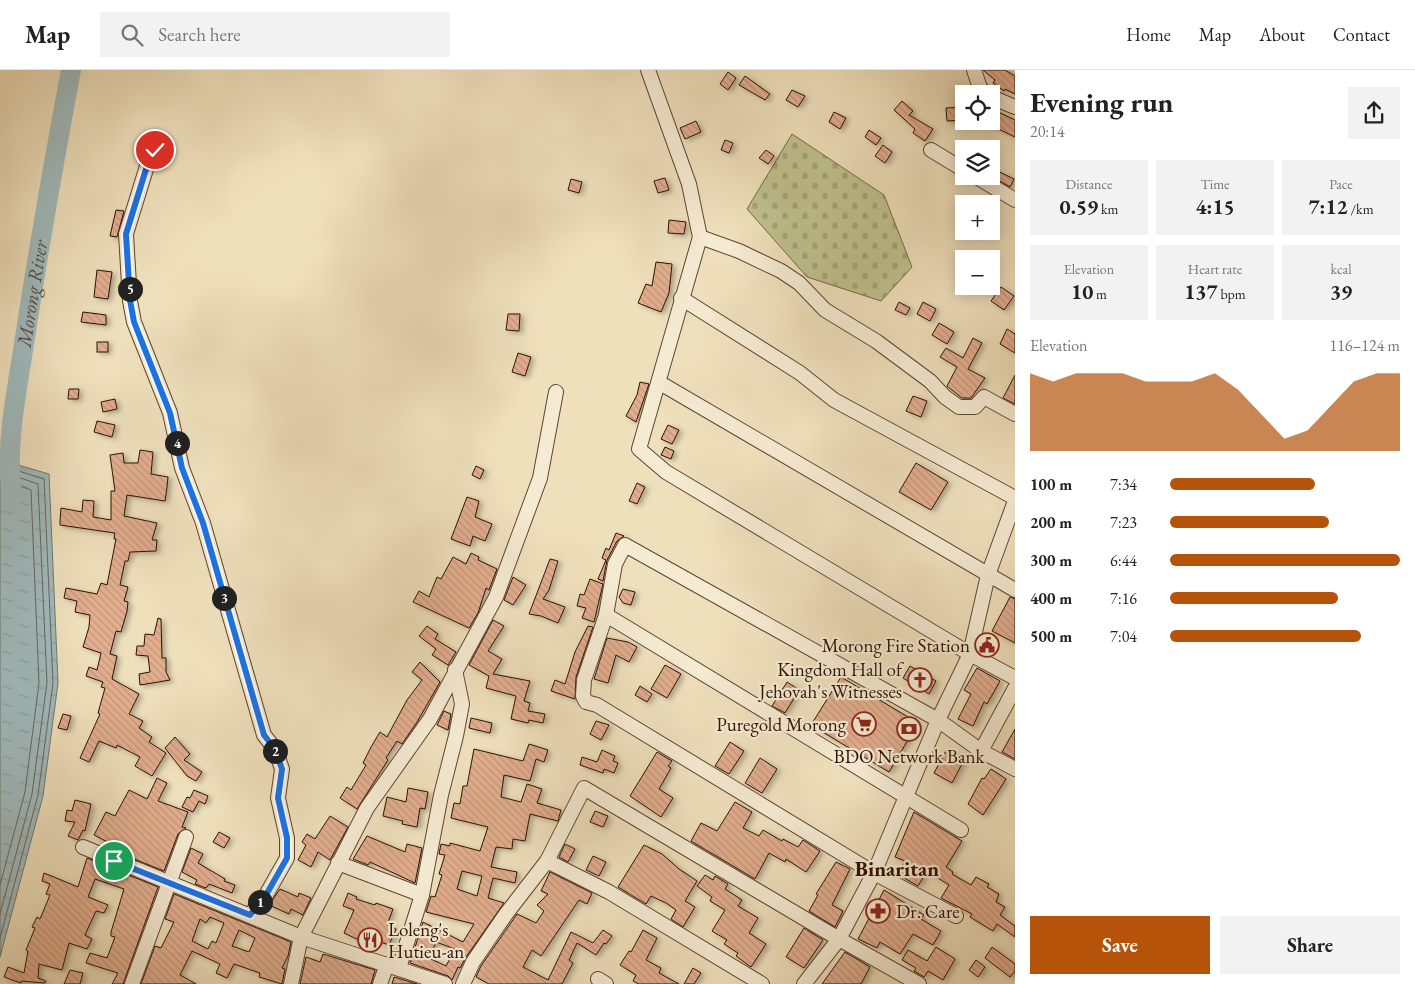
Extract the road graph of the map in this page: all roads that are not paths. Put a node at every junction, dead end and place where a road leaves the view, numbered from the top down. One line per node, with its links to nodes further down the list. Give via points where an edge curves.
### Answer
1 (648, 70): 11 (street, via 689,184)
2 (974, 70): 3 (street)
3 (979, 85)
4 (1000, 101): 5 (street)
5 (1015, 107)
6 (155, 150): 36 (street, via 126,234 134,322 172,419 182,468 203,523 264,735 275,749 282,769 278,798 287,838 287,858 266,895)
7 (931, 150): 8 (street)
8 (955, 165)
9 (990, 185): 10 (street)
10 (1015, 200)
11 (700, 237): 12 (street); 15 (street, via 781,271 799,283 825,310 876,340 959,407 975,407 984,397)
12 (681, 298): 13 (street); 16 (street, via 800,373 834,400)
13 (660, 383): 17 (street); 20 (street, via 640,449 666,472)
14 (556, 392): 21 (street, via 540,478 496,597)
15 (1015, 414)
16 (1015, 499): 17 (street)
17 (988, 575): 18 (street); 20 (street)
18 (1015, 590)
19 (606, 615): 24 (street, via 615,564 625,545); 27 (street); 33 (street, via 584,680 586,702 596,705)
20 (970, 654): 22 (street); 24 (street)
21 (455, 670): 32 (street, via 430,719 367,808); 35 (street, via 462,704)
22 (1015, 678)
23 (1015, 688): 25 (street)
24 (938, 720): 25 (street); 27 (street)
25 (981, 750): 26 (street)
26 (1015, 769)
27 (905, 796): 28 (street); 33 (street)
28 (961, 830)
29 (186, 837): 34 (street)
30 (83, 847): 34 (street)
31 (548, 861): 39 (street, via 584,788); 45 (street, via 506,914 473,962); 46 (street, via 609,892)
32 (338, 863): 35 (street); 38 (street)
33 (874, 873): 37 (street); 39 (street)
34 (170, 881): 36 (street); 41 (street)
35 (422, 895): 40 (street)
36 (250, 915): 38 (street)
37 (956, 916)
38 (301, 937): 40 (street); 42 (street)
39 (839, 939): 47 (street); 48 (street)
40 (393, 966): 43 (street); 44 (street)
41 (132, 984)
42 (291, 984)
43 (380, 984)
44 (445, 984)
45 (463, 984)
46 (762, 984)
47 (804, 984)
48 (919, 984)

